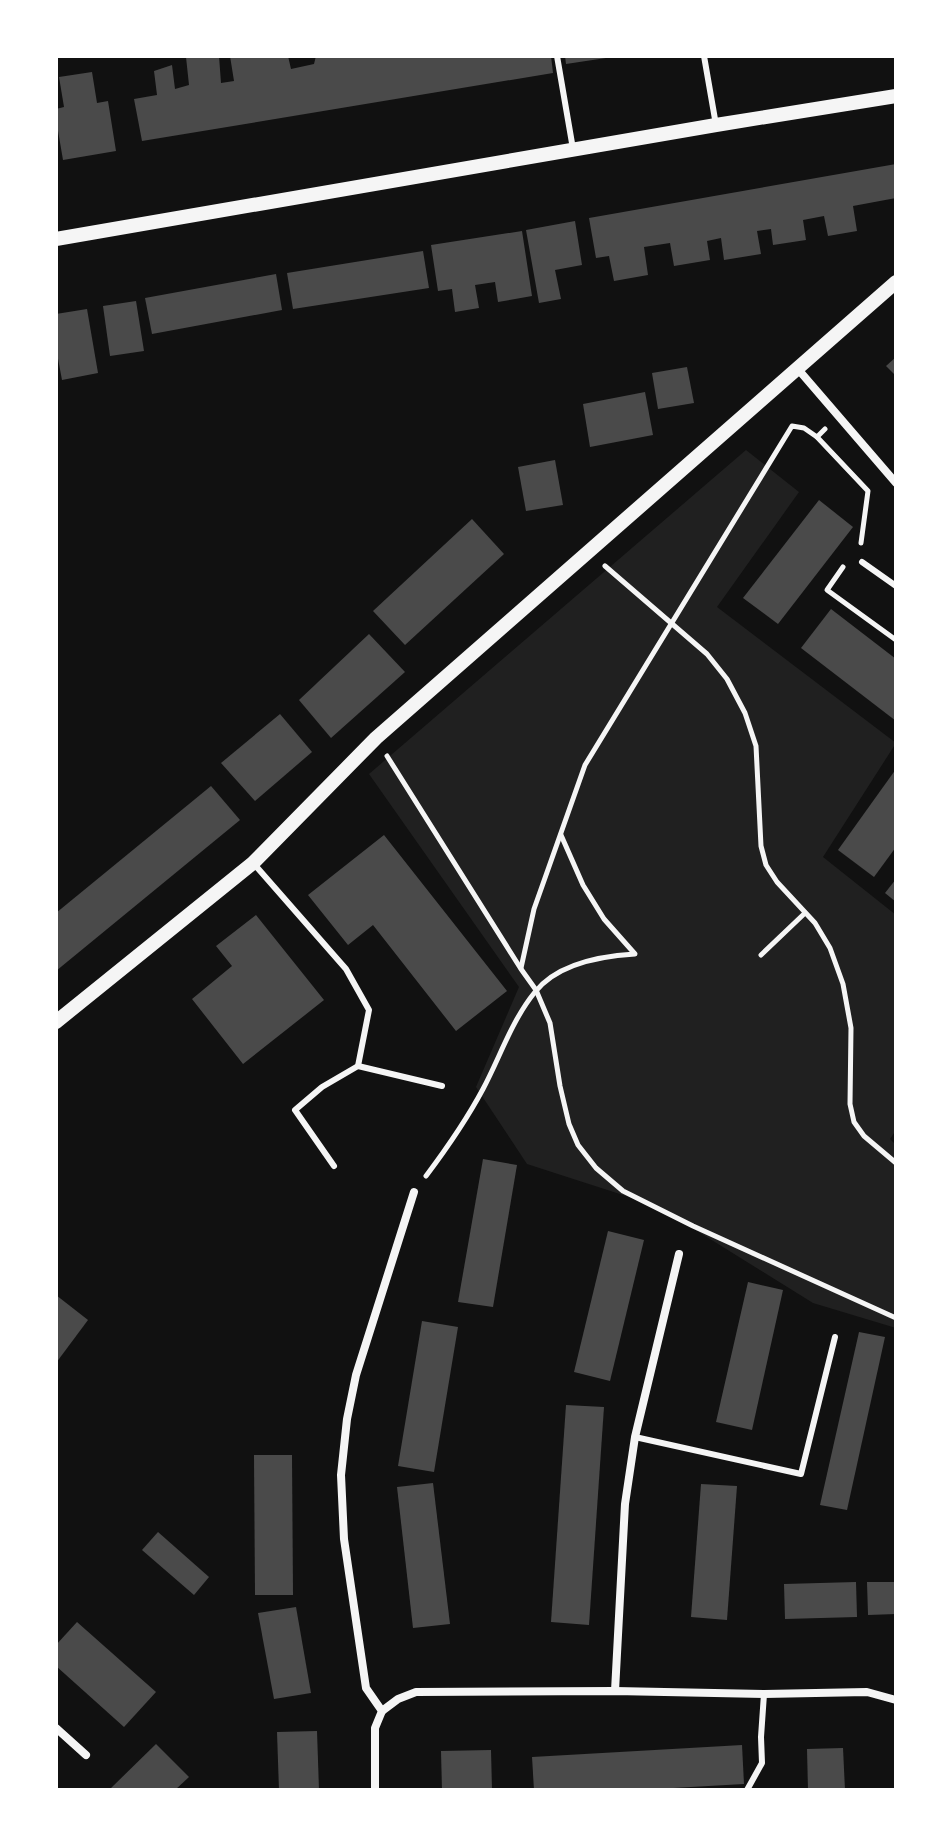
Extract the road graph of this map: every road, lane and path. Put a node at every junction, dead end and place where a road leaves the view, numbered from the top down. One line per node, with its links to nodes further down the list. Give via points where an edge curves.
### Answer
1 (557, 56): 5 (lane)
2 (704, 56): 4 (lane)
3 (896, 96): 4 (street)
4 (716, 125): 5 (street)
5 (573, 149): 6 (street)
6 (56, 239)
7 (896, 282): 8 (street)
8 (797, 368): 9 (street); 11 (street)
9 (839, 417): 10 (street); 14 (path, via 817,437 792,426)
10 (896, 483)
11 (590, 552): 14 (path); 15 (street)
12 (862, 562): 13 (lane)
13 (896, 586)
14 (671, 623): 16 (path, via 585,765); 18 (path, via 707,654 745,713 756,746 766,865)
15 (376, 738): 17 (street); 20 (path)
16 (560, 834): 20 (path, via 534,909); 21 (path, via 604,919 635,954 579,963)
17 (253, 863): 22 (street); 23 (lane, via 346,969 369,1010)
18 (805, 913): 19 (path); 25 (path, via 830,948 843,984 851,1028 854,1122)
19 (761, 955)
20 (521, 969): 21 (path)
21 (536, 990): 27 (path, via 452,1141); 29 (path, via 550,1023 569,1124 596,1168 623,1191)
22 (56, 1022)
23 (358, 1066): 24 (lane); 26 (lane, via 295,1110)
24 (442, 1086)
25 (896, 1163)
26 (334, 1166)
27 (414, 1192): 35 (street, via 356,1375 341,1475 344,1539 366,1688)
28 (679, 1254): 31 (street)
29 (896, 1318)
30 (835, 1337): 31 (lane, via 801,1474)
31 (635, 1437): 32 (street, via 625,1504)
32 (615, 1691): 33 (street); 35 (street, via 416,1692)
33 (764, 1694): 34 (street, via 867,1692); 39 (lane, via 762,1763)
34 (896, 1700)
35 (382, 1711): 38 (street, via 375,1728)
36 (56, 1728): 37 (street)
37 (86, 1755)
38 (375, 1790)
39 (747, 1790)

